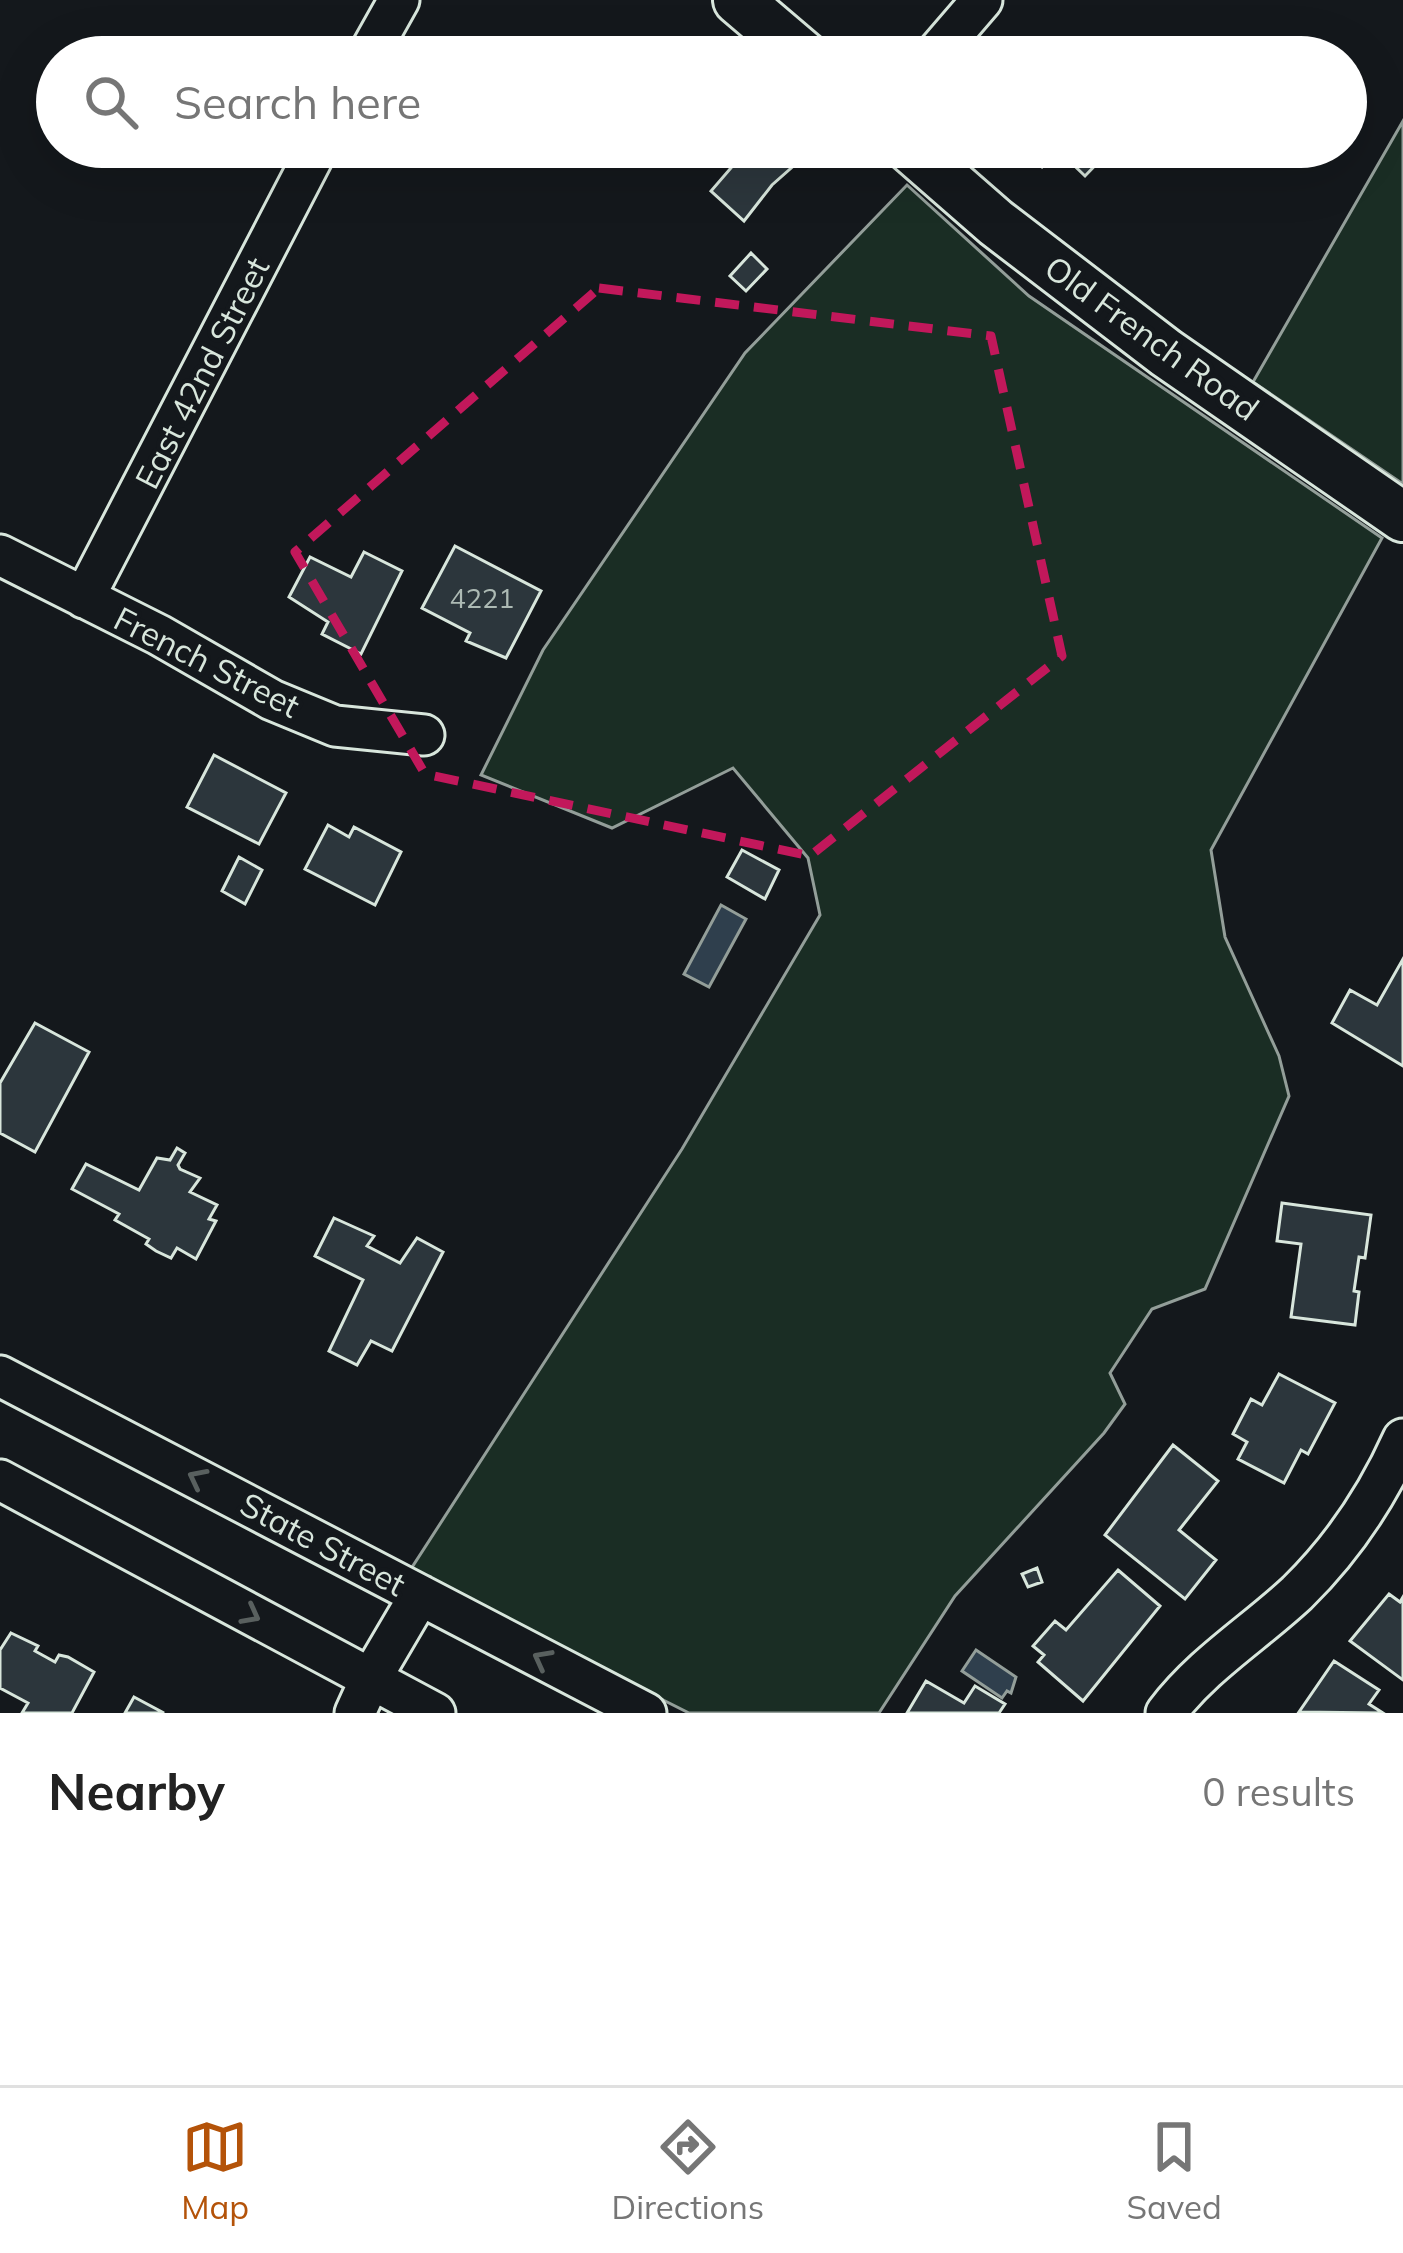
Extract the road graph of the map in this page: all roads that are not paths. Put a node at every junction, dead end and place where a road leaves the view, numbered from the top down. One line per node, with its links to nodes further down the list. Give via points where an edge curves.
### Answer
1 (399, 0): 4 (street)
2 (738, 0): 5 (main road)
3 (982, 0): 6 (street)
4 (379, 36)
5 (780, 36)
6 (951, 36)
7 (307, 168): 11 (street, East 42nd Street)
8 (933, 168): 9 (main road, Old French Road, via 1166,353)
9 (1403, 517)
10 (0, 555): 11 (street, French Street)
11 (84, 598): 12 (street, French Street, via 335,726)
12 (424, 735)
13 (0, 1376): 16 (street, State Street, one-way to 13)
14 (1403, 1439): 20 (street, via 1375,1496 1324,1565 1214,1659)
15 (0, 1480): 17 (street, one-way to 17)
16 (420, 1595): 17 (street); 19 (street, State Street, one-way to 16)
17 (362, 1696): 18 (street)
18 (435, 1713)
19 (646, 1713)
20 (1166, 1713)

